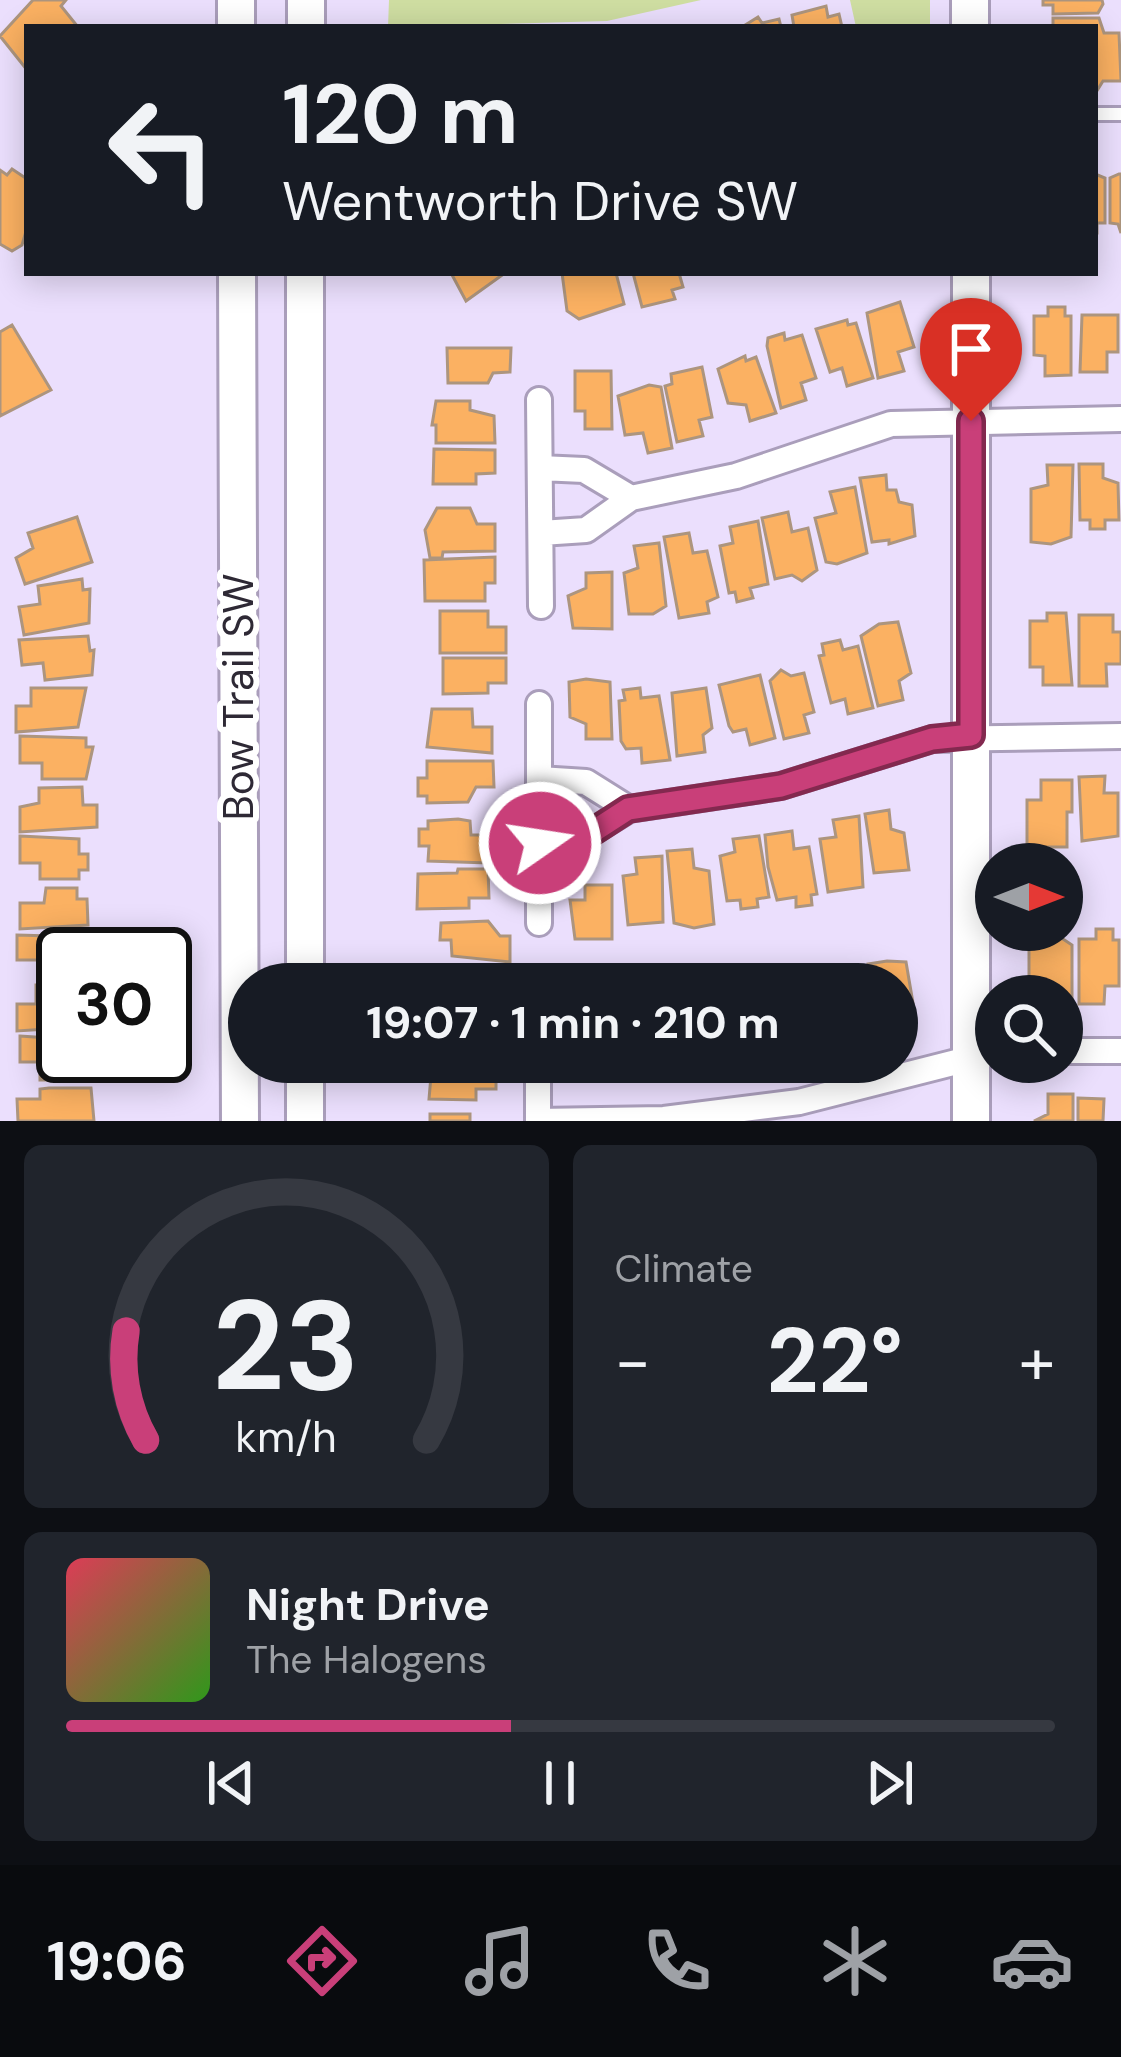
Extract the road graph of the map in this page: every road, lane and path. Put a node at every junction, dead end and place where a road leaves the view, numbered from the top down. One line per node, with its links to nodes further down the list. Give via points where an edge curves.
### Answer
1 (237, 276): 27 (main road, Bow Trail SW)
2 (305, 276): 18 (main road, Bow Trail SW)
3 (971, 276): 6 (main road)
4 (539, 400): 7 (street)
5 (1121, 419): 6 (street)
6 (971, 421): 8 (street, via 860,431 736,476); 12 (main road)
7 (540, 468): 8 (street, via 584,470); 9 (street)
8 (632, 498): 9 (street, via 586,530)
9 (541, 533): 10 (street)
10 (541, 606)
11 (539, 704): 14 (street)
12 (971, 735): 13 (street); 15 (street, via 932,739 781,786); 19 (main road)
13 (1121, 736)
14 (539, 779): 15 (street, via 586,782); 16 (street)
15 (628, 809): 16 (street, via 577,842)
16 (540, 843): 17 (street)
17 (539, 922)
18 (305, 963)
19 (981, 975)
20 (1083, 1051): 21 (street)
21 (1121, 1051)
22 (975, 1056): 26 (street, via 799,1102)
23 (305, 1083): 28 (main road)
24 (538, 1083): 29 (street)
25 (978, 1083): 30 (main road)
26 (664, 1120): 29 (street)
27 (240, 1121)
28 (305, 1121)
29 (538, 1121)
30 (971, 1121)

